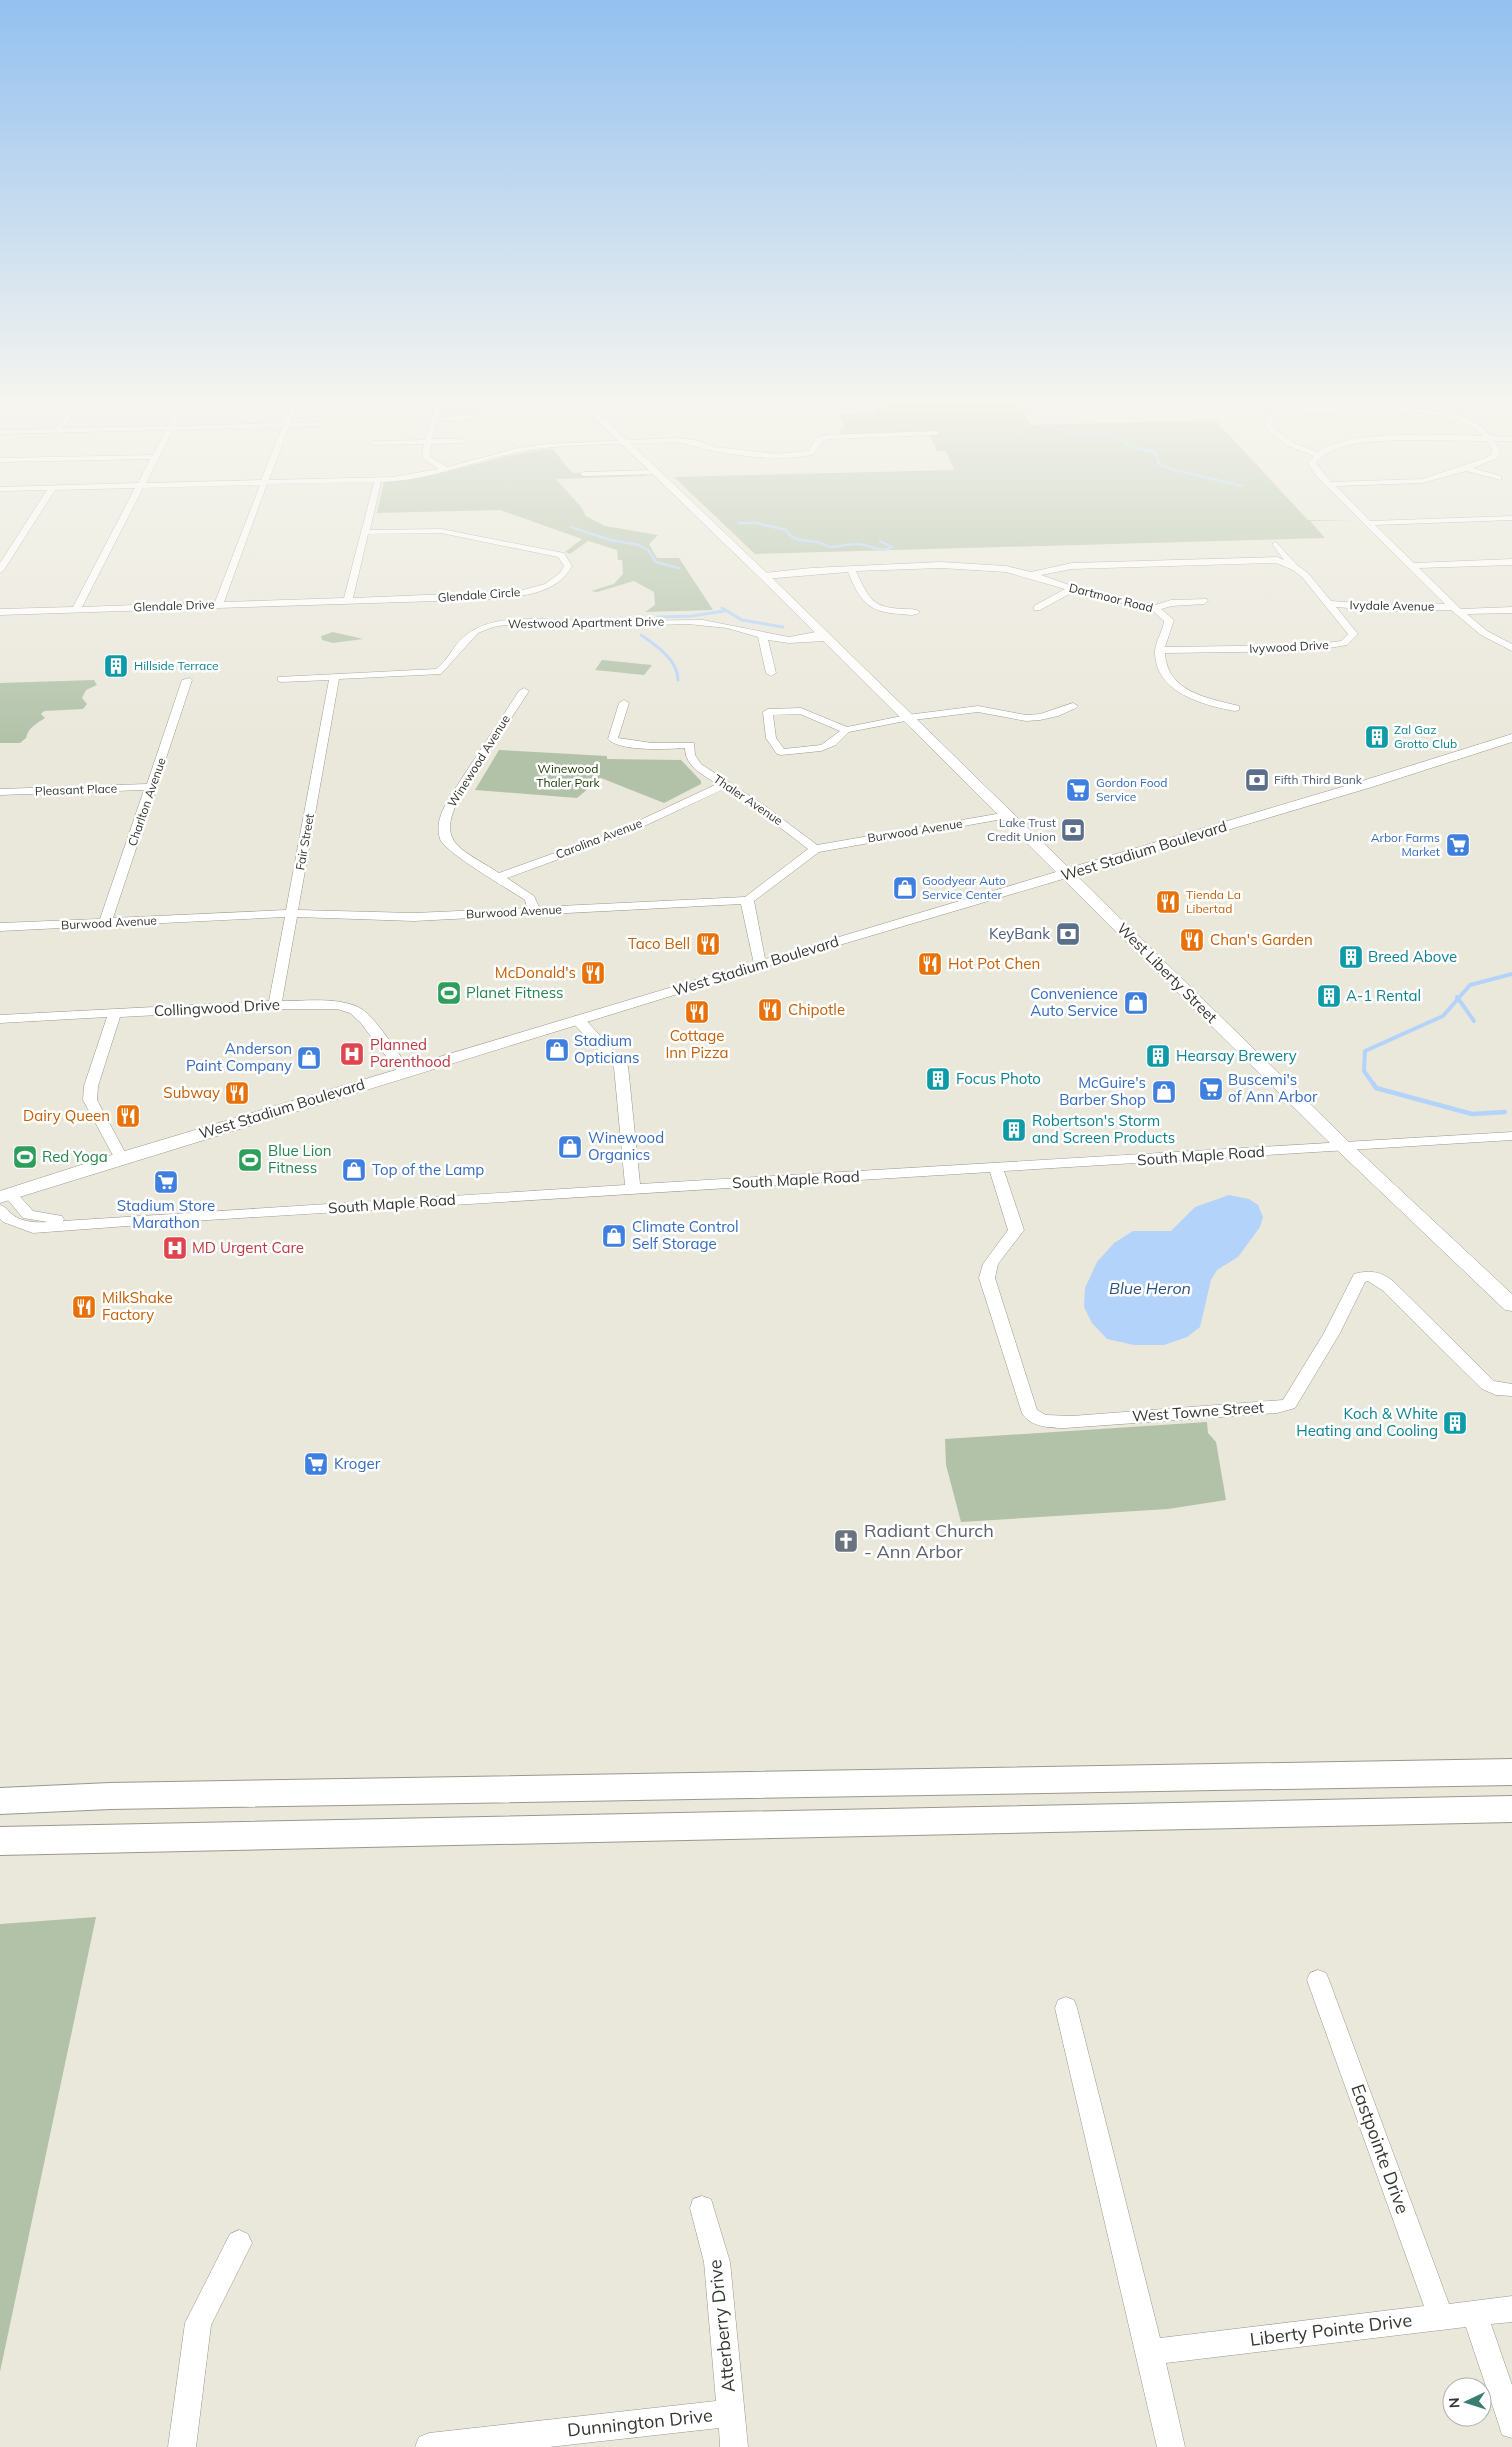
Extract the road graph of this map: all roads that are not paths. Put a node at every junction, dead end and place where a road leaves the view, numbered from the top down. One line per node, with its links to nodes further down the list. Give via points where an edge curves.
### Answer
1 (36, 513): 14 (street)
2 (126, 513): 25 (street)
3 (253, 513): 22 (street)
4 (370, 513): 9 (street)
5 (699, 513): 17 (main road, West Liberty Street)
6 (1360, 513): 8 (street)
7 (1512, 518): 8 (street)
8 (1369, 522): 12 (street)
9 (366, 532): 19 (street); 19 (street, Glendale Circle, via 429,530 459,533 561,555 568,566 556,582 518,594)
10 (1276, 544): 13 (street, Ivywood Drive)
11 (1512, 562): 12 (street)
12 (1413, 566): 26 (street)
13 (1294, 567): 16 (street, Ivywood Drive, via 1277,560 1091,564); 21 (street, Ivywood Drive)
14 (0, 570)
15 (851, 570): 16 (street, Dartmoor Road, via 972,566); 17 (street, Dartmoor Road); 29 (street, via 860,592 876,607)
16 (1031, 574): 18 (street, Dartmoor Road)
17 (764, 576): 31 (main road, West Liberty Street)
18 (1072, 589): 23 (street); 24 (street, Dartmoor Road)
19 (348, 600): 22 (street, Glendale Drive)
20 (1204, 601): 24 (street, via 1170,603)
21 (1330, 604): 26 (street, Ivydale Avenue); 33 (street, Ivywood Drive, via 1353,634 1344,643 1312,648)
22 (218, 605): 25 (street, Glendale Drive)
23 (1037, 608)
24 (1154, 608): 33 (street, Dartmoor Road, via 1169,620)
25 (76, 610): 28 (street, Glendale Drive)
26 (1456, 610): 27 (street, Ivydale Avenue); 32 (street, via 1484,633)
27 (1512, 610)
28 (0, 612)
29 (916, 612)
30 (762, 635): 31 (street, Westwood Apartment Drive, via 789,640); 34 (street); 35 (street, Westwood Apartment Drive, via 736,626 696,622 500,624 481,628 471,635 438,672)
31 (823, 636): 42 (main road, West Liberty Street)
32 (1512, 648)
33 (1160, 650): 41 (street, via 1161,662 1170,682 1202,700)
34 (772, 673)
35 (334, 678): 36 (street, Westwood Apartment Drive); 54 (street, Fair Street)
36 (281, 679)
37 (187, 680): 46 (street, Charlton Avenue)
38 (524, 691): 51 (street, Winewood Avenue, via 456,795 446,814 444,827 446,840)
39 (624, 703): 45 (street, Thaler Avenue, via 613,739 652,746 690,746 690,755 697,766)
40 (1072, 706): 42 (street, via 1040,717 1026,718 978,709)
41 (1236, 708)
42 (908, 719): 43 (street); 48 (main road, West Liberty Street)
43 (846, 730): 43 (street, via 830,746 781,752 771,738 768,712 801,711)
44 (1512, 738): 50 (main road, West Stadium Boulevard)
45 (724, 785): 49 (street, Thaler Avenue, via 764,810); 51 (street, Carolina Avenue, via 623,832)
46 (152, 787): 47 (street, Pleasant Place); 55 (street, Charlton Avenue)
47 (0, 792)
48 (1008, 815): 49 (street, Burwood Avenue); 50 (main road, West Liberty Street)
49 (815, 849): 52 (street, Burwood Avenue)
50 (1067, 874): 57 (main road, West Stadium Boulevard); 64 (main road, West Liberty Street)
51 (499, 877): 53 (street, Winewood Avenue, via 530,898)
52 (748, 900): 53 (street, Burwood Avenue); 57 (street)
53 (534, 910): 54 (street, Burwood Avenue, via 405,917)
54 (291, 914): 55 (street, Burwood Avenue); 58 (street, Fair Street)
55 (105, 923): 56 (street, Burwood Avenue)
56 (0, 927)
57 (760, 964): 61 (main road, West Stadium Boulevard)
58 (275, 1005): 59 (street, Collingwood Drive); 62 (street, Collingwood Drive, via 337,1005 355,1010)
59 (115, 1013): 60 (street, Collingwood Drive); 65 (street, via 91,1086 90,1100)
60 (0, 1020)
61 (578, 1020): 62 (main road, West Stadium Boulevard); 67 (street, via 621,1066)
62 (405, 1072): 65 (main road, West Stadium Boulevard)
63 (1512, 1136): 64 (street, South Maple Road)
64 (1343, 1146): 66 (street, South Maple Road); 71 (main road, West Liberty Street)
65 (121, 1158): 68 (main road, West Stadium Boulevard)
66 (996, 1168): 67 (street, South Maple Road); 72 (street, West Towne Street, via 1016,1230 987,1269 987,1278 1030,1412 1036,1418 1054,1422 1078,1421 1289,1404 1332,1333 1359,1278 1368,1275 1379,1278 1488,1385)
67 (633, 1189): 70 (street, South Maple Road)
68 (5, 1196): 70 (street, South Maple Road, via 28,1216)
69 (0, 1210): 70 (street, South Maple Road, via 8,1219 33,1228)
70 (80, 1223)
71 (1512, 1306)
72 (1512, 1390)
73 (1512, 1772): 75 (highway, via 805,1782)
74 (0, 1796): 75 (highway)
75 (34, 1799): 76 (highway)
76 (0, 1801)
77 (1512, 1810): 78 (highway)
78 (0, 1841)
79 (1318, 1980): 85 (street, Eastpointe Drive)
80 (1066, 2008): 86 (street)
81 (702, 2208): 87 (street, Atterberry Drive, via 717,2262)
82 (239, 2243): 89 (street, via 198,2323)
83 (1512, 2309): 84 (street, Liberty Pointe Drive)
84 (1475, 2314): 85 (street, Liberty Pointe Drive); 88 (street)
85 (1441, 2317): 86 (street, Liberty Pointe Drive)
86 (1150, 2352): 92 (street)
87 (731, 2414): 90 (street, Dunnington Drive); 91 (street, Atterberry Drive)
88 (1512, 2425)
89 (182, 2447)
90 (429, 2447)
91 (734, 2447)
92 (1171, 2447)

